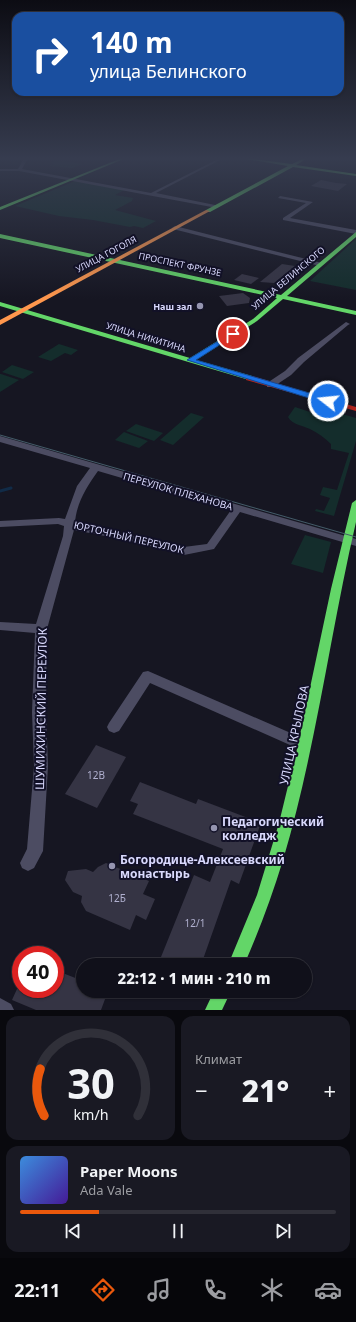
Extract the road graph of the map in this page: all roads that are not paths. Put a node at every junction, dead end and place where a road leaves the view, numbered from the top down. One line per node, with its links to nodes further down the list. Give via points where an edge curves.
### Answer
1 (213, 205): 3 (street)
2 (305, 205): 5 (street, via 285,219)
3 (217, 206): 4 (street, УЛИЦА ГОГОЛЯ)
4 (175, 228): 7 (street, УЛИЦА ГОГОЛЯ); 8 (street)
5 (356, 233): 8 (street, УЛИЦА БЕЛИНСКОГО)
6 (0, 236): 7 (street, ПРОСПЕКТ ФРУНЗЕ)
7 (113, 260): 9 (street, ПРОСПЕКТ ФРУНЗЕ); 11 (street, УЛИЦА ГОГОЛЯ)
8 (320, 264): 9 (street, УЛИЦА БЕЛИНСКОГО)
9 (283, 296): 12 (street, ПРОСПЕКТ ФРУНЗЕ); 15 (street, УЛИЦА БЕЛИНСКОГО, via 255,320)
10 (0, 304): 11 (street, УЛИЦА НИКИТИНА)
11 (22, 310): 13 (street, УЛИЦА ГОГОЛЯ); 15 (street, УЛИЦА НИКИТИНА)
12 (356, 313)
13 (0, 323)
14 (346, 324): 16 (street)
15 (190, 360): 16 (street, УЛИЦА НИКИТИНА)
16 (270, 385): 17 (street, УЛИЦА НИКИТИНА)
17 (356, 409)
18 (0, 439): 19 (street, ПЕРЕУЛОК ПЛЕХАНОВА)
19 (96, 467): 21 (street, ПЕРЕУЛОК ПЛЕХАНОВА); 23 (street, ШУМИХИНСКИЙ ПЕРЕУЛОК, via 82,486)
20 (356, 503): 24 (street, УЛИЦА КРЫЛОВА)
21 (238, 508): 23 (street, ЮРТОЧНЫЙ ПЕРЕУЛОК, via 210,547 184,551); 24 (street, ПЕРЕУЛОК ПЛЕХАНОВА)
22 (0, 524): 23 (street, ЮРТОЧНЫЙ ПЕРЕУЛОК, via 59,521)
23 (68, 524): 26 (street, ШУМИХИНСКИЙ ПЕРЕУЛОК, via 68,536)
24 (351, 542): 28 (street, УЛИЦА КРЫЛОВА)
25 (0, 626): 26 (street)
26 (41, 629): 29 (street, ШУМИХИНСКИЙ ПЕРЕУЛОК, via 41,766 35,851)
27 (114, 727): 28 (street, via 148,676)
28 (304, 746): 30 (street, УЛИЦА КРЫЛОВА, via 272,875)
29 (28, 863)
30 (240, 958)
31 (219, 998): 34 (street)
32 (0, 1007): 33 (street)
33 (5, 1010)
34 (213, 1010)

